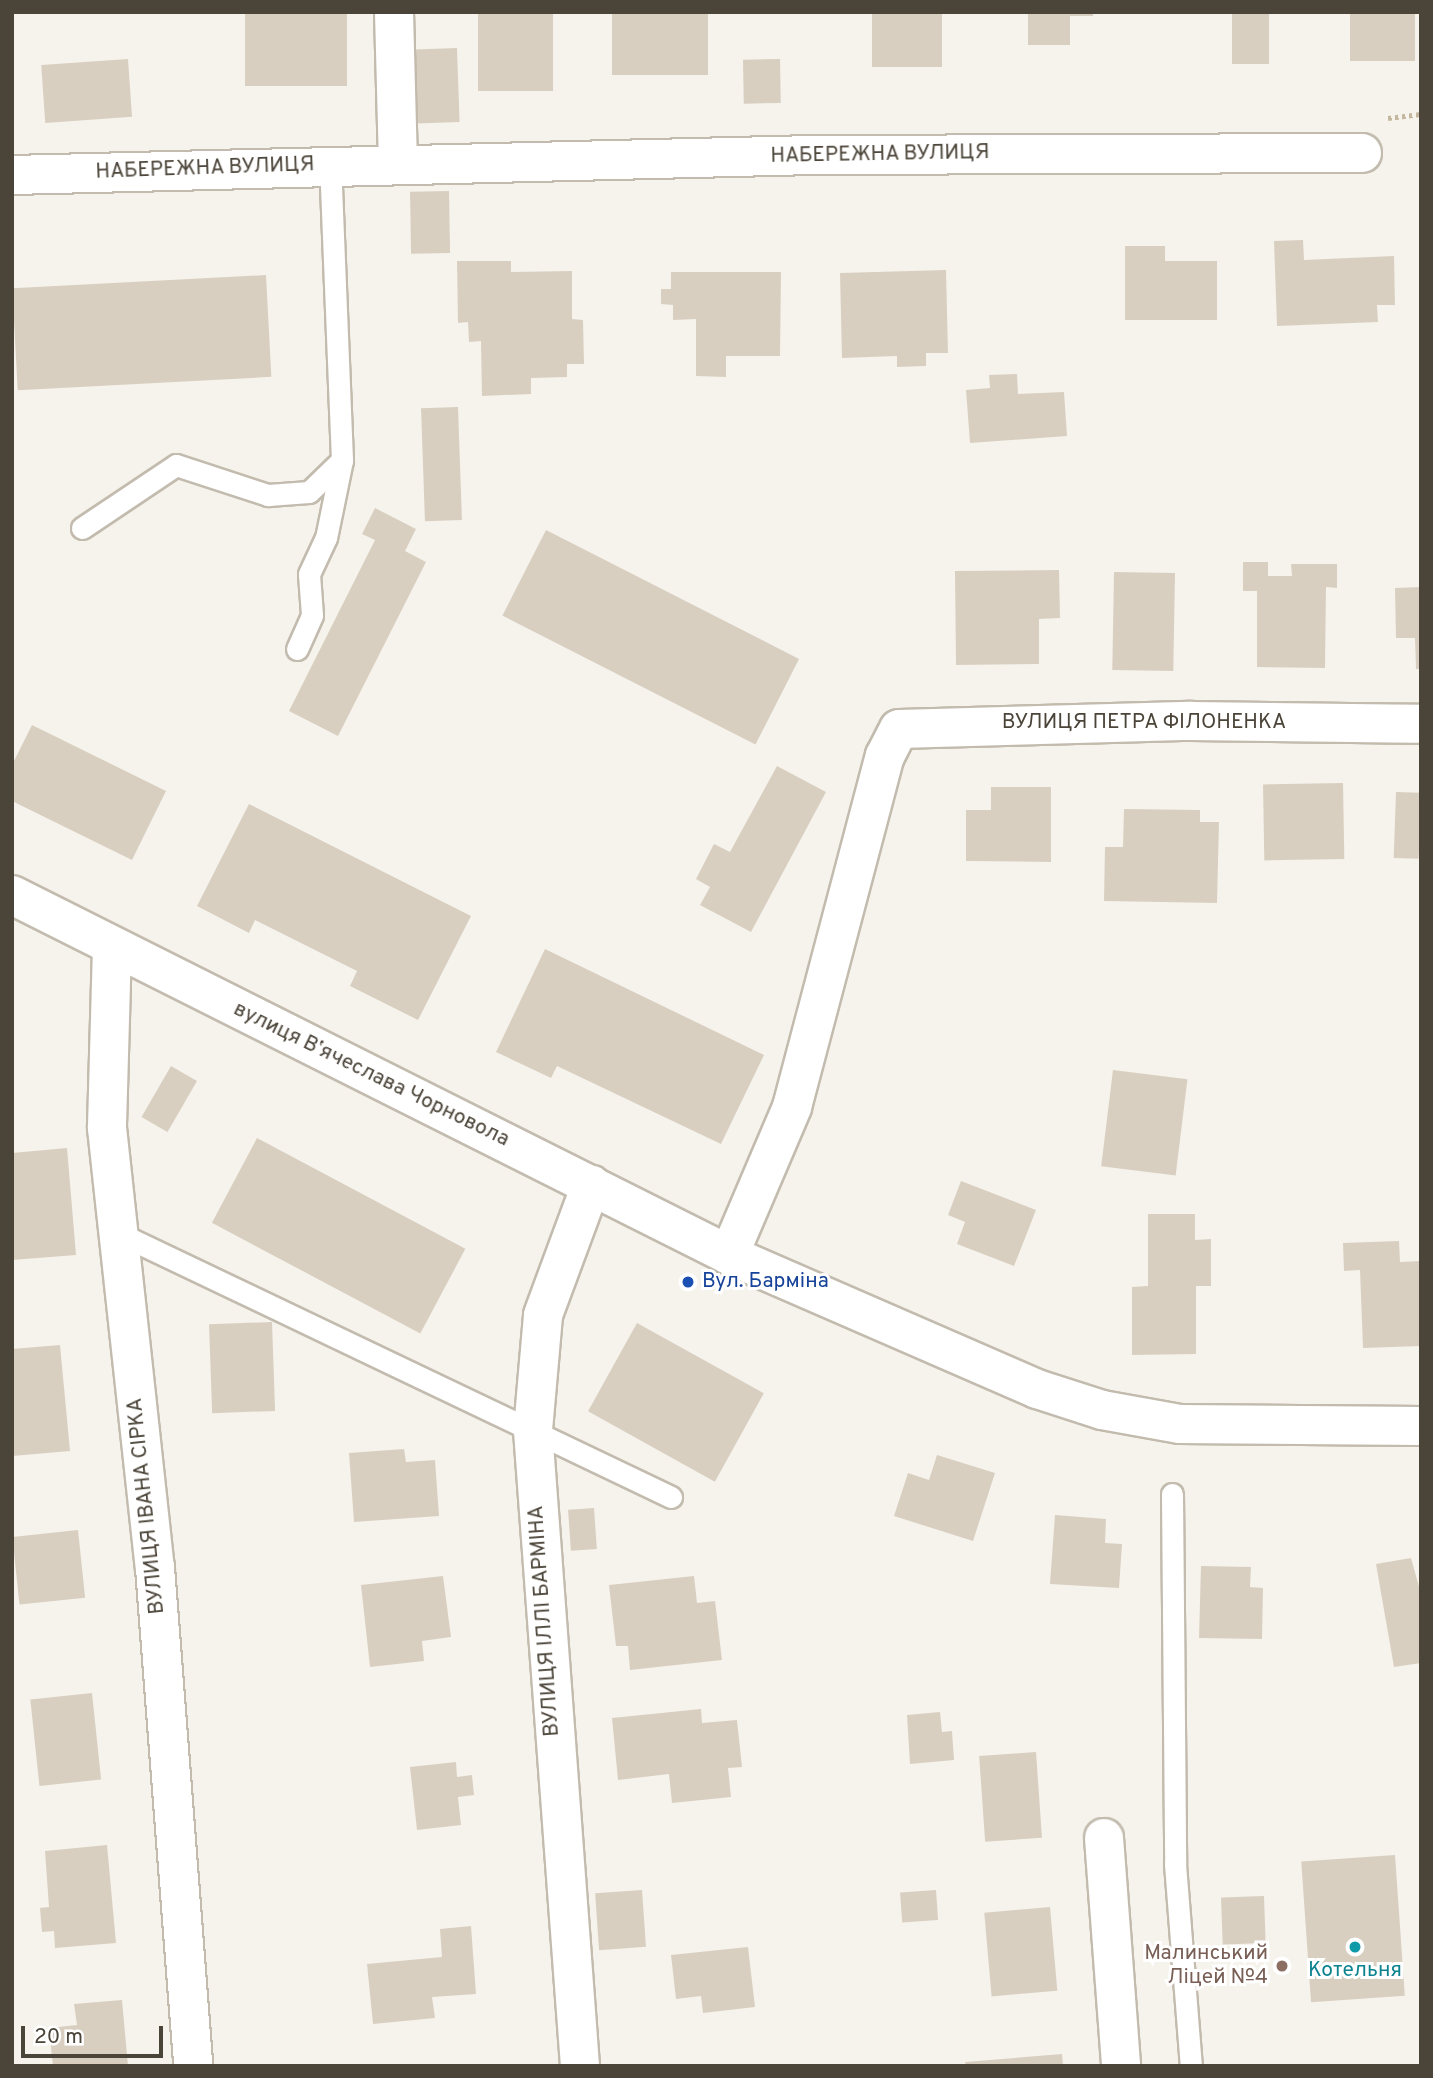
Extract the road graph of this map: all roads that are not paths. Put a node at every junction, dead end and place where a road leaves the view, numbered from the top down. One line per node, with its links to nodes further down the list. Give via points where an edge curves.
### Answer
1 (394, 12): 3 (street)
2 (1363, 153): 3 (street, НАБЕРЕЖНА ВУЛИЦЯ)
3 (398, 162): 4 (street, НАБЕРЕЖНА ВУЛИЦЯ)
4 (330, 164): 5 (street, НАБЕРЕЖНА ВУЛИЦЯ); 6 (lane)
5 (12, 175)
6 (342, 460): 7 (lane, via 309,492 268,495 176,465); 8 (lane, via 326,538 309,574 312,615)
7 (82, 528)
8 (297, 649)
9 (1421, 724): 14 (street, ВУЛИЦЯ ПЕТРА ФІЛОНЕНКА, via 927,725 899,729 885,757 792,1107)
10 (12, 895): 11 (street, вулиця Вʼячеслава Чорновола)
11 (112, 947): 12 (street, вулиця Вʼячеслава Чорновола); 13 (street, ВУЛИЦЯ ІВАНА СІРКА, via 104,1070)
12 (591, 1185): 14 (street, вулиця Вʼячеслава Чорновола); 16 (street, ВУЛИЦЯ ІЛЛІ БАРМІНА, via 543,1315)
13 (117, 1232): 16 (lane); 20 (street, ВУЛИЦЯ ІВАНА СІРКА, via 155,1568)
14 (729, 1255): 15 (street, вулиця Вʼячеслава Чорновола, via 1037,1389 1102,1410 1251,1429)
15 (1421, 1426)
16 (533, 1430): 18 (lane); 21 (street, ВУЛИЦЯ ІЛЛІ БАРМІНА)
17 (1172, 1494): 23 (lane, via 1175,1864)
18 (671, 1497)
19 (1104, 1838): 22 (street)
20 (193, 2066)
21 (580, 2066)
22 (1121, 2066)
23 (1191, 2066)

